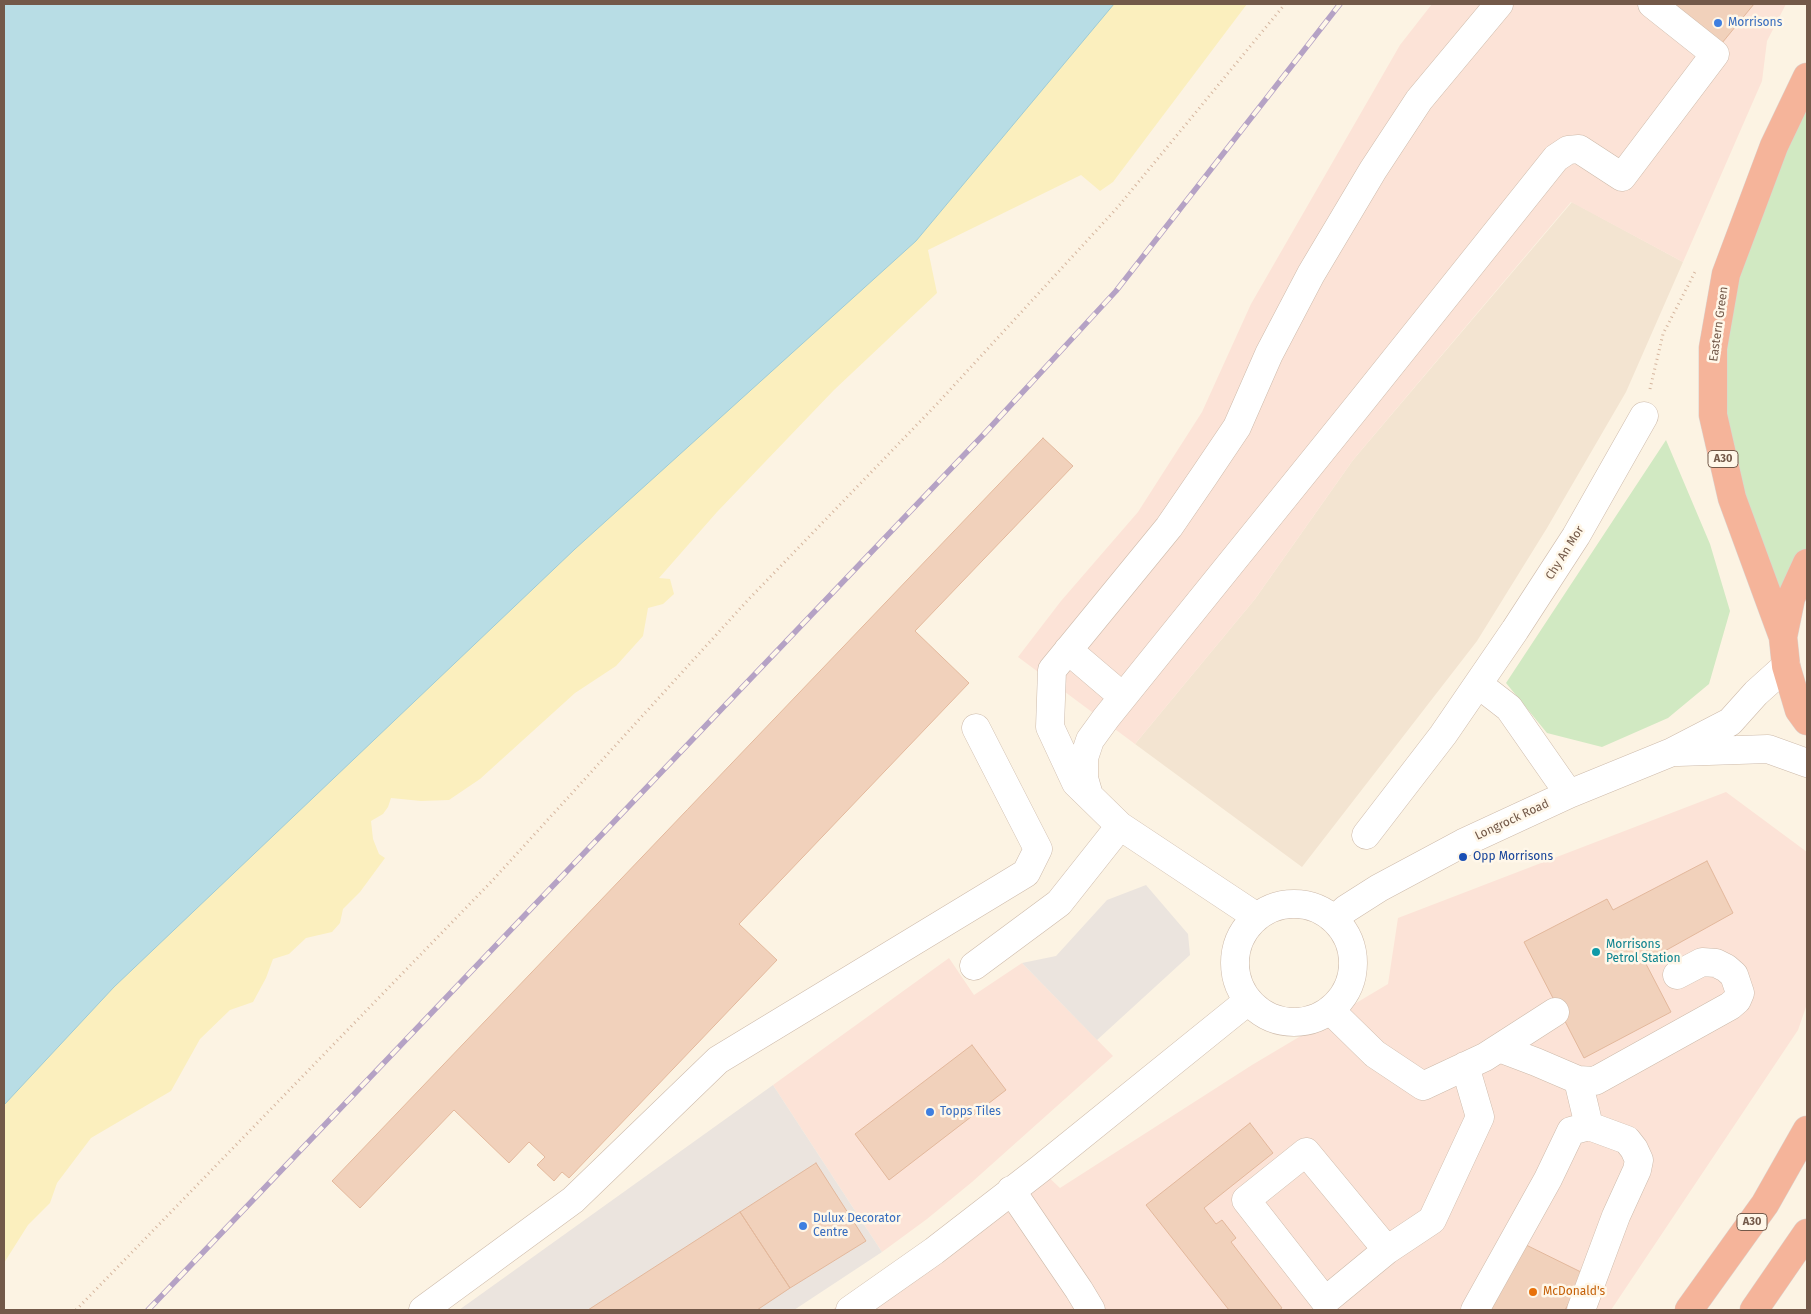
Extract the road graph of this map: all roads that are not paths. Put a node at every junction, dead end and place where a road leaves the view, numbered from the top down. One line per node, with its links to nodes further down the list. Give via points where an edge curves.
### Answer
1 (1499, 4): 7 (street, via 1419,100 1373,170 1311,274 1237,426 1168,527)
2 (1652, 4): 10 (street, via 1715,54 1622,177 1579,149 1568,150 1556,158)
3 (1807, 77): 6 (highway, Eastern Green / A30, via 1774,146 1726,274 1713,348 1713,415 1732,498)
4 (1644, 416): 9 (street, Chy An Mor, via 1576,536)
5 (1807, 563): 6 (highway, via 1791,598)
6 (1783, 637): 8 (highway)
7 (1068, 650): 10 (street); 16 (street, via 1052,670 1050,727 1076,783)
8 (1786, 666): 11 (highway, via 1799,710); 13 (street, Longrock Road, via 1730,722)
9 (1478, 684): 15 (street, via 1509,708); 18 (street, Chy An Mor)
10 (1122, 696): 16 (street, via 1090,740 1084,758 1084,778)
11 (1807, 721)
12 (976, 728): 34 (street, via 1038,849 1026,873 718,1060 573,1200)
13 (1672, 752): 14 (street, Longrock Road, via 1768,750); 15 (street, Longrock Road)
14 (1807, 763)
15 (1569, 794): 20 (street, Longrock Road, via 1463,843 1379,888)
16 (1089, 795): 17 (street)
17 (1120, 826): 19 (street); 21 (street, via 1059,903)
18 (1366, 835)
19 (1257, 917): 20 (street, via 1282,905 1310,906); 23 (street, via 1244,931 1237,948 1235,966 1239,984)
20 (1335, 920): 24 (street, via 1347,936 1353,956 1352,976 1344,995)
21 (974, 966)
22 (1677, 975): 28 (street, via 1702,962 1716,964 1734,975 1740,993 1730,1006 1594,1081)
23 (1248, 1000): 24 (street, via 1261,1012 1278,1020 1314,1019); 31 (street)
24 (1330, 1010): 27 (street, via 1375,1054 1423,1086)
25 (1555, 1012): 26 (street)
26 (1499, 1048): 27 (street); 28 (street)
27 (1465, 1066): 33 (street, via 1480,1117 1432,1220)
28 (1578, 1080): 29 (street)
29 (1589, 1126): 37 (street, via 1571,1131 1548,1180); 38 (street, via 1627,1140 1639,1160 1638,1170 1616,1216)
30 (1807, 1130): 39 (highway, A30, via 1765,1204)
31 (1011, 1190): 35 (street, via 934,1251); 36 (street)
32 (1807, 1233): 40 (highway)
33 (1387, 1250): 33 (street, via 1324,1301 1246,1200 1306,1152)
34 (422, 1310)
35 (850, 1310)
36 (1090, 1310)
37 (1475, 1310)
38 (1581, 1310)
39 (1690, 1310)
40 (1754, 1310)

